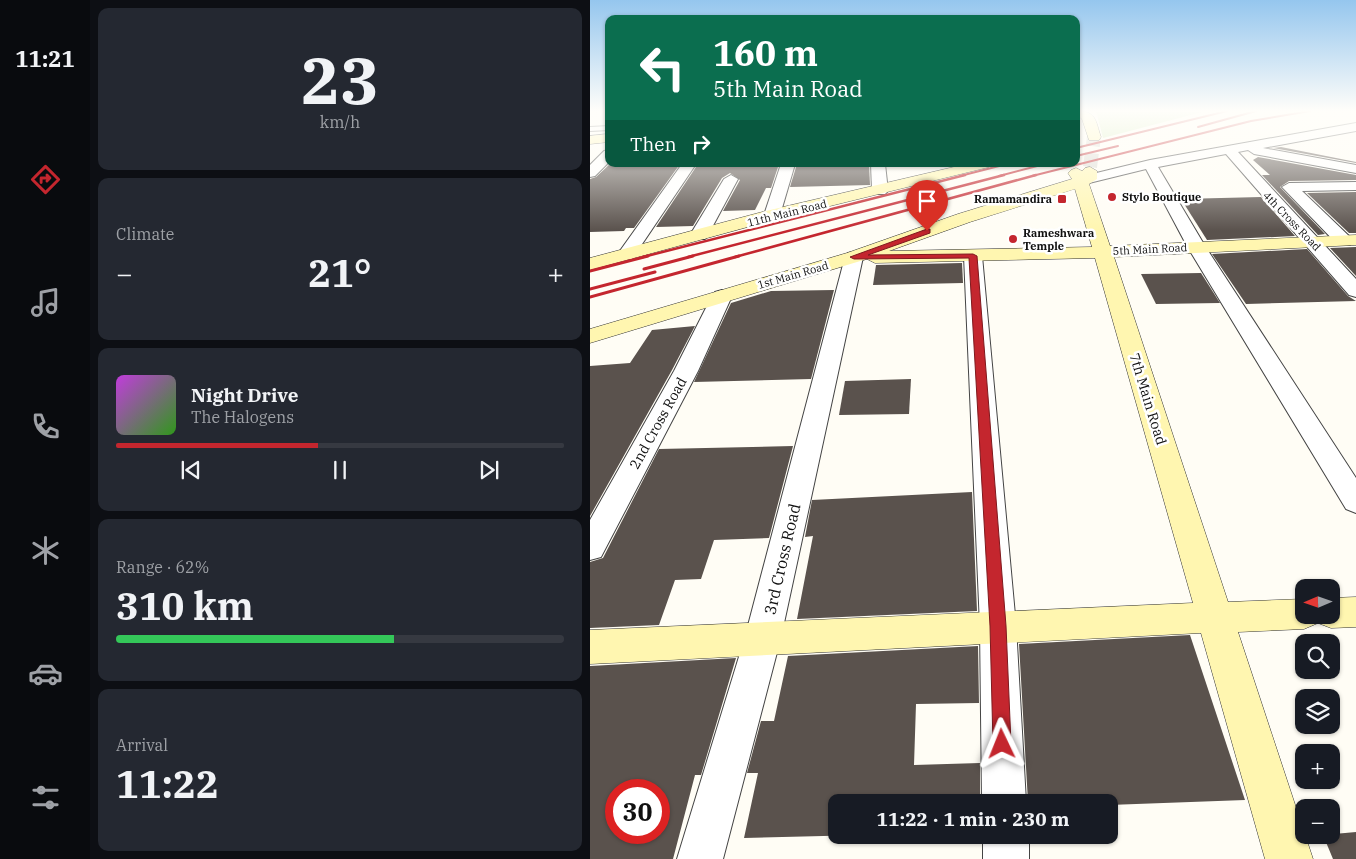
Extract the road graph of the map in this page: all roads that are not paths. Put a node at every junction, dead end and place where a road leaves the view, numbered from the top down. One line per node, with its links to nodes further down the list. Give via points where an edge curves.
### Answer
1 (1223, 151): 5 (street)
2 (1236, 151): 19 (street, 4th Cross Road, via 1257,186)
3 (1248, 151): 10 (street)
4 (605, 158): 11 (street)
5 (1150, 164): 12 (street); 20 (street)
6 (687, 167): 22 (street)
7 (787, 167): 16 (street)
8 (878, 167): 15 (street)
9 (972, 167): 15 (main road, 11th Main Road)
10 (1351, 167)
11 (590, 173)
12 (1084, 175): 21 (main road, 7th Main Road); 24 (main road, 1st Main Road)
13 (731, 179): 17 (street)
14 (1356, 186): 18 (street, via 1289,187)
15 (880, 191): 16 (main road, 11th Main Road)
16 (772, 215): 17 (main road, 11th Main Road)
17 (699, 235): 22 (main road, 11th Main Road)
18 (1347, 235): 19 (main road, 5th Main Road)
19 (1313, 242): 20 (main road, 5th Main Road); 26 (street, 4th Cross Road)
20 (1196, 246): 21 (main road, 5th Main Road); 29 (street)
21 (1103, 252): 23 (main road, 5th Main Road); 34 (main road, 7th Main Road)
22 (626, 255): 25 (main road, 11th Main Road)
23 (973, 256): 24 (main road, 5th Main Road); 35 (street)
24 (854, 257): 27 (main road, 1st Main Road); 36 (street, 3rd Cross Road)
25 (590, 264)
26 (1356, 291)
27 (722, 296): 28 (main road, 1st Main Road); 30 (street, 2nd Cross Road, via 686,371)
28 (590, 336)
29 (1356, 502)
30 (590, 548)
31 (1356, 612): 32 (main road)
32 (1340, 613)
33 (1295, 614): 34 (main road)
34 (1214, 617): 35 (main road); 42 (main road, 7th Main Road)
35 (998, 626): 36 (main road); 38 (street)
36 (763, 638): 37 (main road); 40 (street, 3rd Cross Road)
37 (590, 646)
38 (1004, 794)
39 (1006, 844): 41 (street)
40 (700, 859)
41 (1006, 859)
42 (1289, 859)

